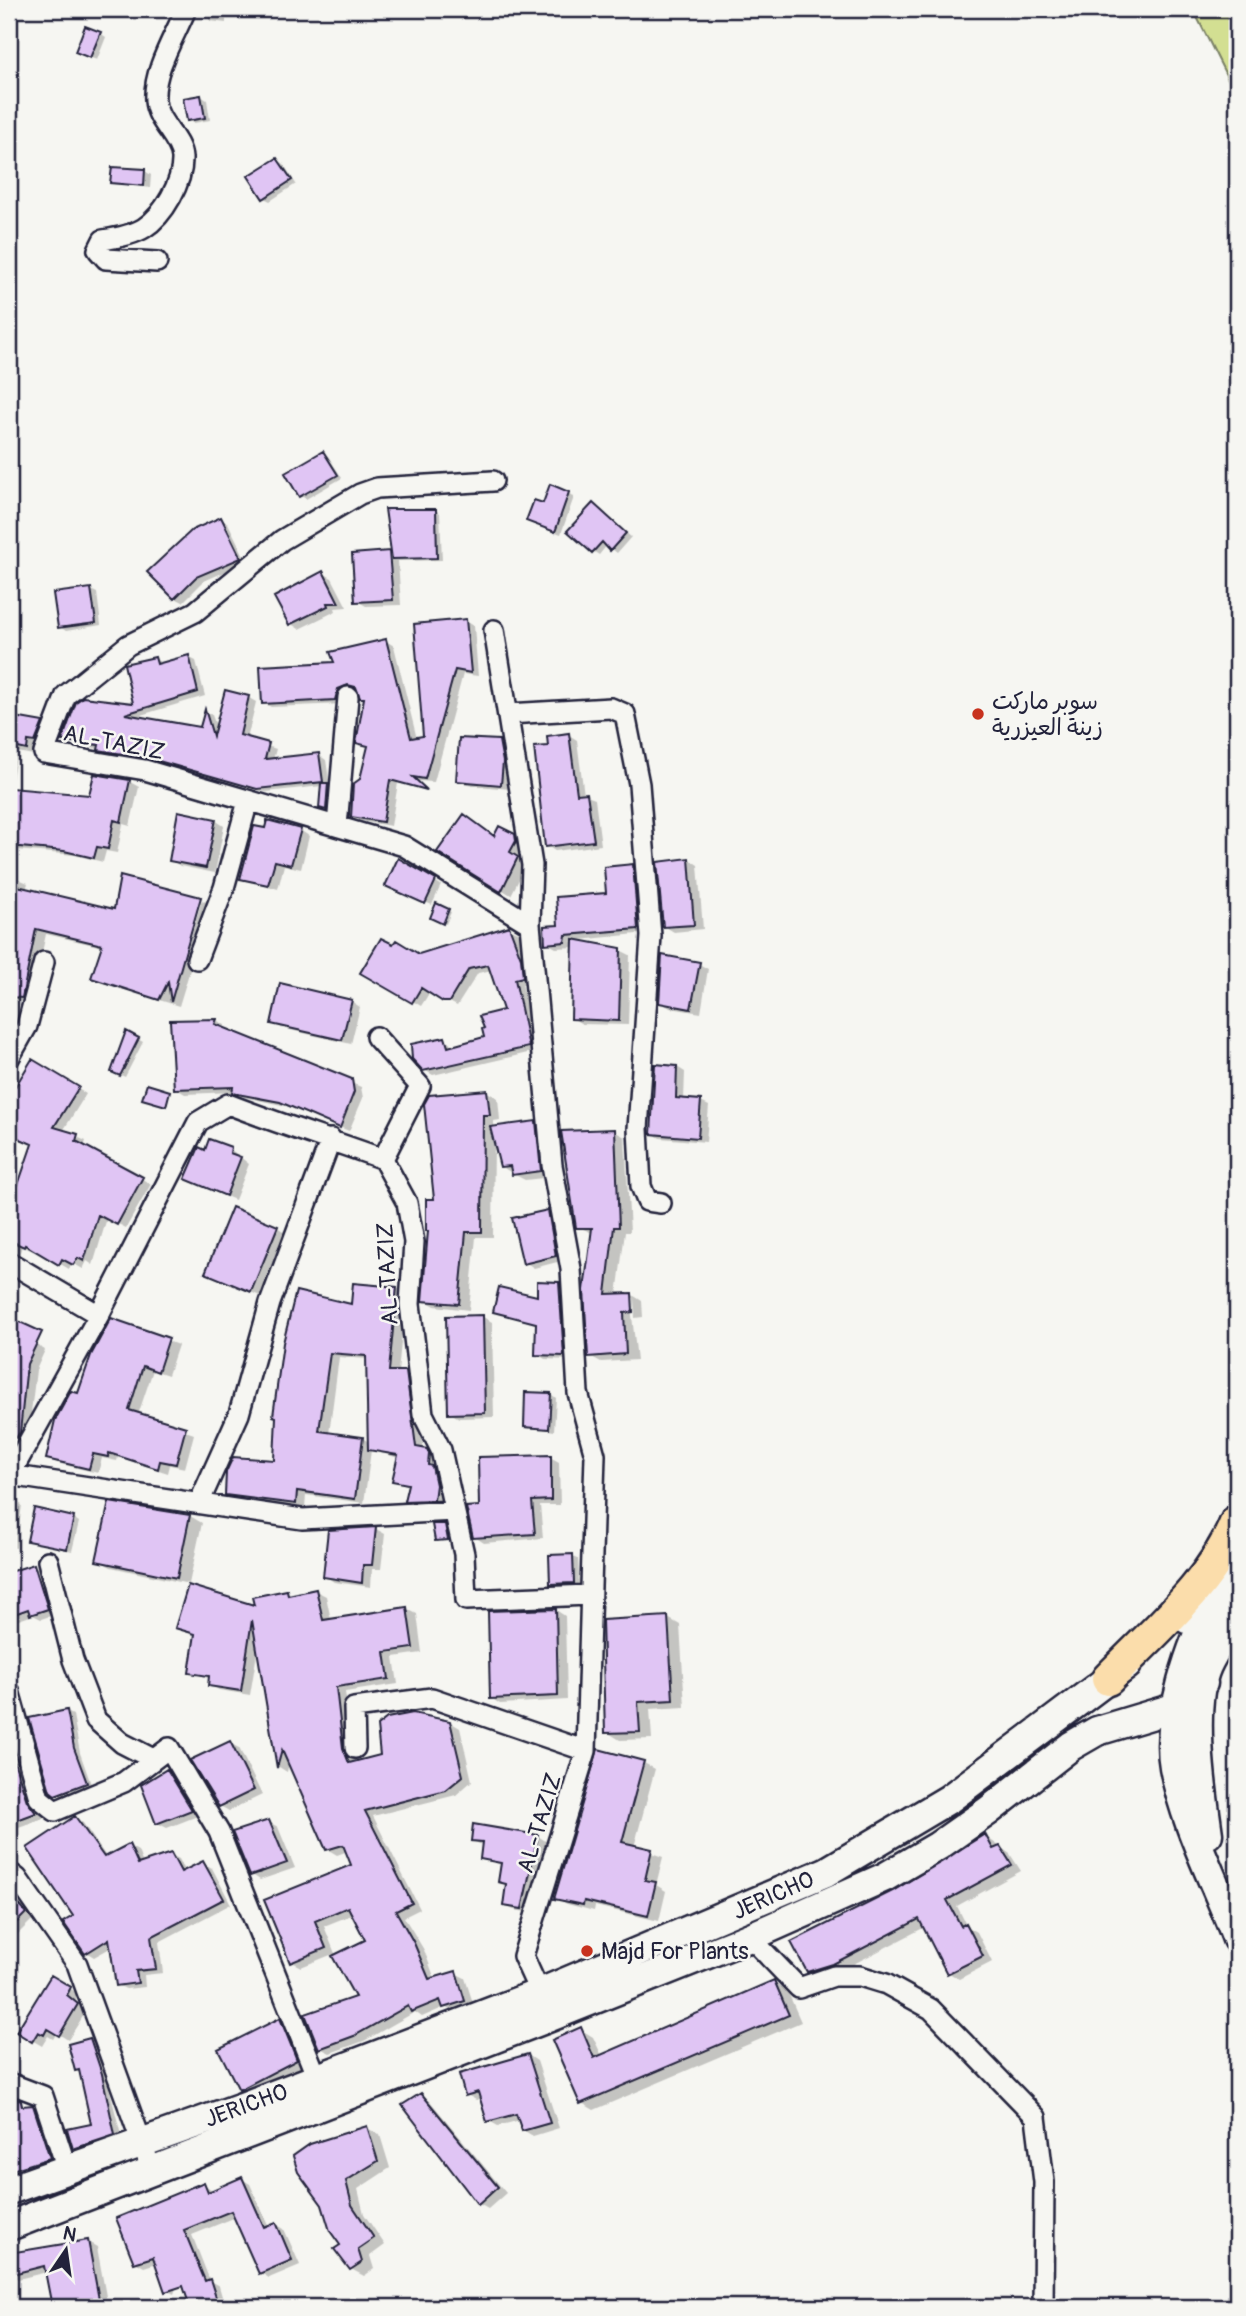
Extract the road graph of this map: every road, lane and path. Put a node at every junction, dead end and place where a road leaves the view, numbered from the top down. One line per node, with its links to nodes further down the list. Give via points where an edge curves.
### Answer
1 (186, 9): 2 (street, via 157,82 155,99 157,112 182,157 178,180 168,202 145,228 103,240 98,250 106,259)
2 (157, 262)
3 (493, 481): 7 (street, AL-TAZIZ, via 377,488 360,494 282,540 195,612 128,645 66,695 44,753 145,769)
4 (494, 630): 6 (street, AL-TAZIZ)
5 (348, 697): 8 (street)
6 (508, 714): 9 (street, AL-TAZIZ, via 532,865); 16 (street, via 611,708 625,714 630,727 652,936 638,1129 641,1186 648,1201)
7 (248, 801): 8 (street, AL-TAZIZ); 10 (street, via 224,888)
8 (337, 827): 9 (street, AL-TAZIZ, via 404,846)
9 (530, 924): 25 (street, AL-TAZIZ, via 552,1166 571,1269 578,1393 595,1455)
10 (197, 959)
11 (44, 962): 13 (street, via 27,1026)
12 (376, 1037): 15 (street, via 420,1086)
13 (9, 1058)
14 (331, 1139): 15 (street); 18 (street, via 228,1104 198,1122); 20 (street, via 270,1303 239,1413)
15 (383, 1158): 21 (street, AL-TAZIZ, via 407,1203 414,1242 411,1304 423,1414 441,1450)
16 (661, 1203)
17 (9, 1262): 18 (street)
18 (99, 1315): 19 (street)
19 (9, 1475): 20 (street)
20 (199, 1503): 21 (street, via 302,1519)
21 (454, 1511): 25 (street, AL-TAZIZ, via 464,1554 466,1600)
22 (1237, 1521): 27 (main road, via 1199,1584)
23 (48, 1560): 33 (street, via 73,1660 96,1720 122,1743)
24 (1235, 1564): 27 (main road, JERICHO, via 1173,1632); 30 (main road, via 1206,1616)
25 (589, 1595): 32 (street, AL-TAZIZ)
26 (1237, 1615): 28 (main road, via 1206,1668)
27 (1108, 1679): 38 (main road, JERICHO, via 949,1799 868,1849)
28 (1203, 1684): 30 (main road, JERICHO); 35 (main road, via 1200,1784)
29 (9, 1691): 33 (street, via 39,1798 55,1811 124,1782)
30 (1177, 1707): 35 (main road, via 1173,1765); 36 (main road, JERICHO, via 1097,1731 938,1846 885,1877)
31 (355, 1748): 32 (street, via 354,1708 432,1698)
32 (586, 1751): 38 (street, AL-TAZIZ, via 523,1956)
33 (153, 1759): 39 (street, via 170,1748 219,1832)
34 (9, 1872): 41 (street, via 77,1964)
35 (1216, 1885): 37 (main road)
36 (750, 1937): 38 (main road, JERICHO); 46 (street, via 799,1988 834,1976 860,1976 886,1984 931,2009 1036,2117 1044,2182)
37 (1237, 1939)
38 (545, 2005): 39 (main road, JERICHO); 43 (main road, JERICHO)
39 (317, 2078): 41 (main road, JERICHO)
40 (9, 2083): 42 (street, via 43,2096)
41 (141, 2143): 42 (main road, JERICHO); 43 (street)
42 (67, 2169): 44 (main road, JERICHO)
43 (152, 2171): 45 (main road, JERICHO)
44 (9, 2190)
45 (9, 2226)
46 (1043, 2307)

